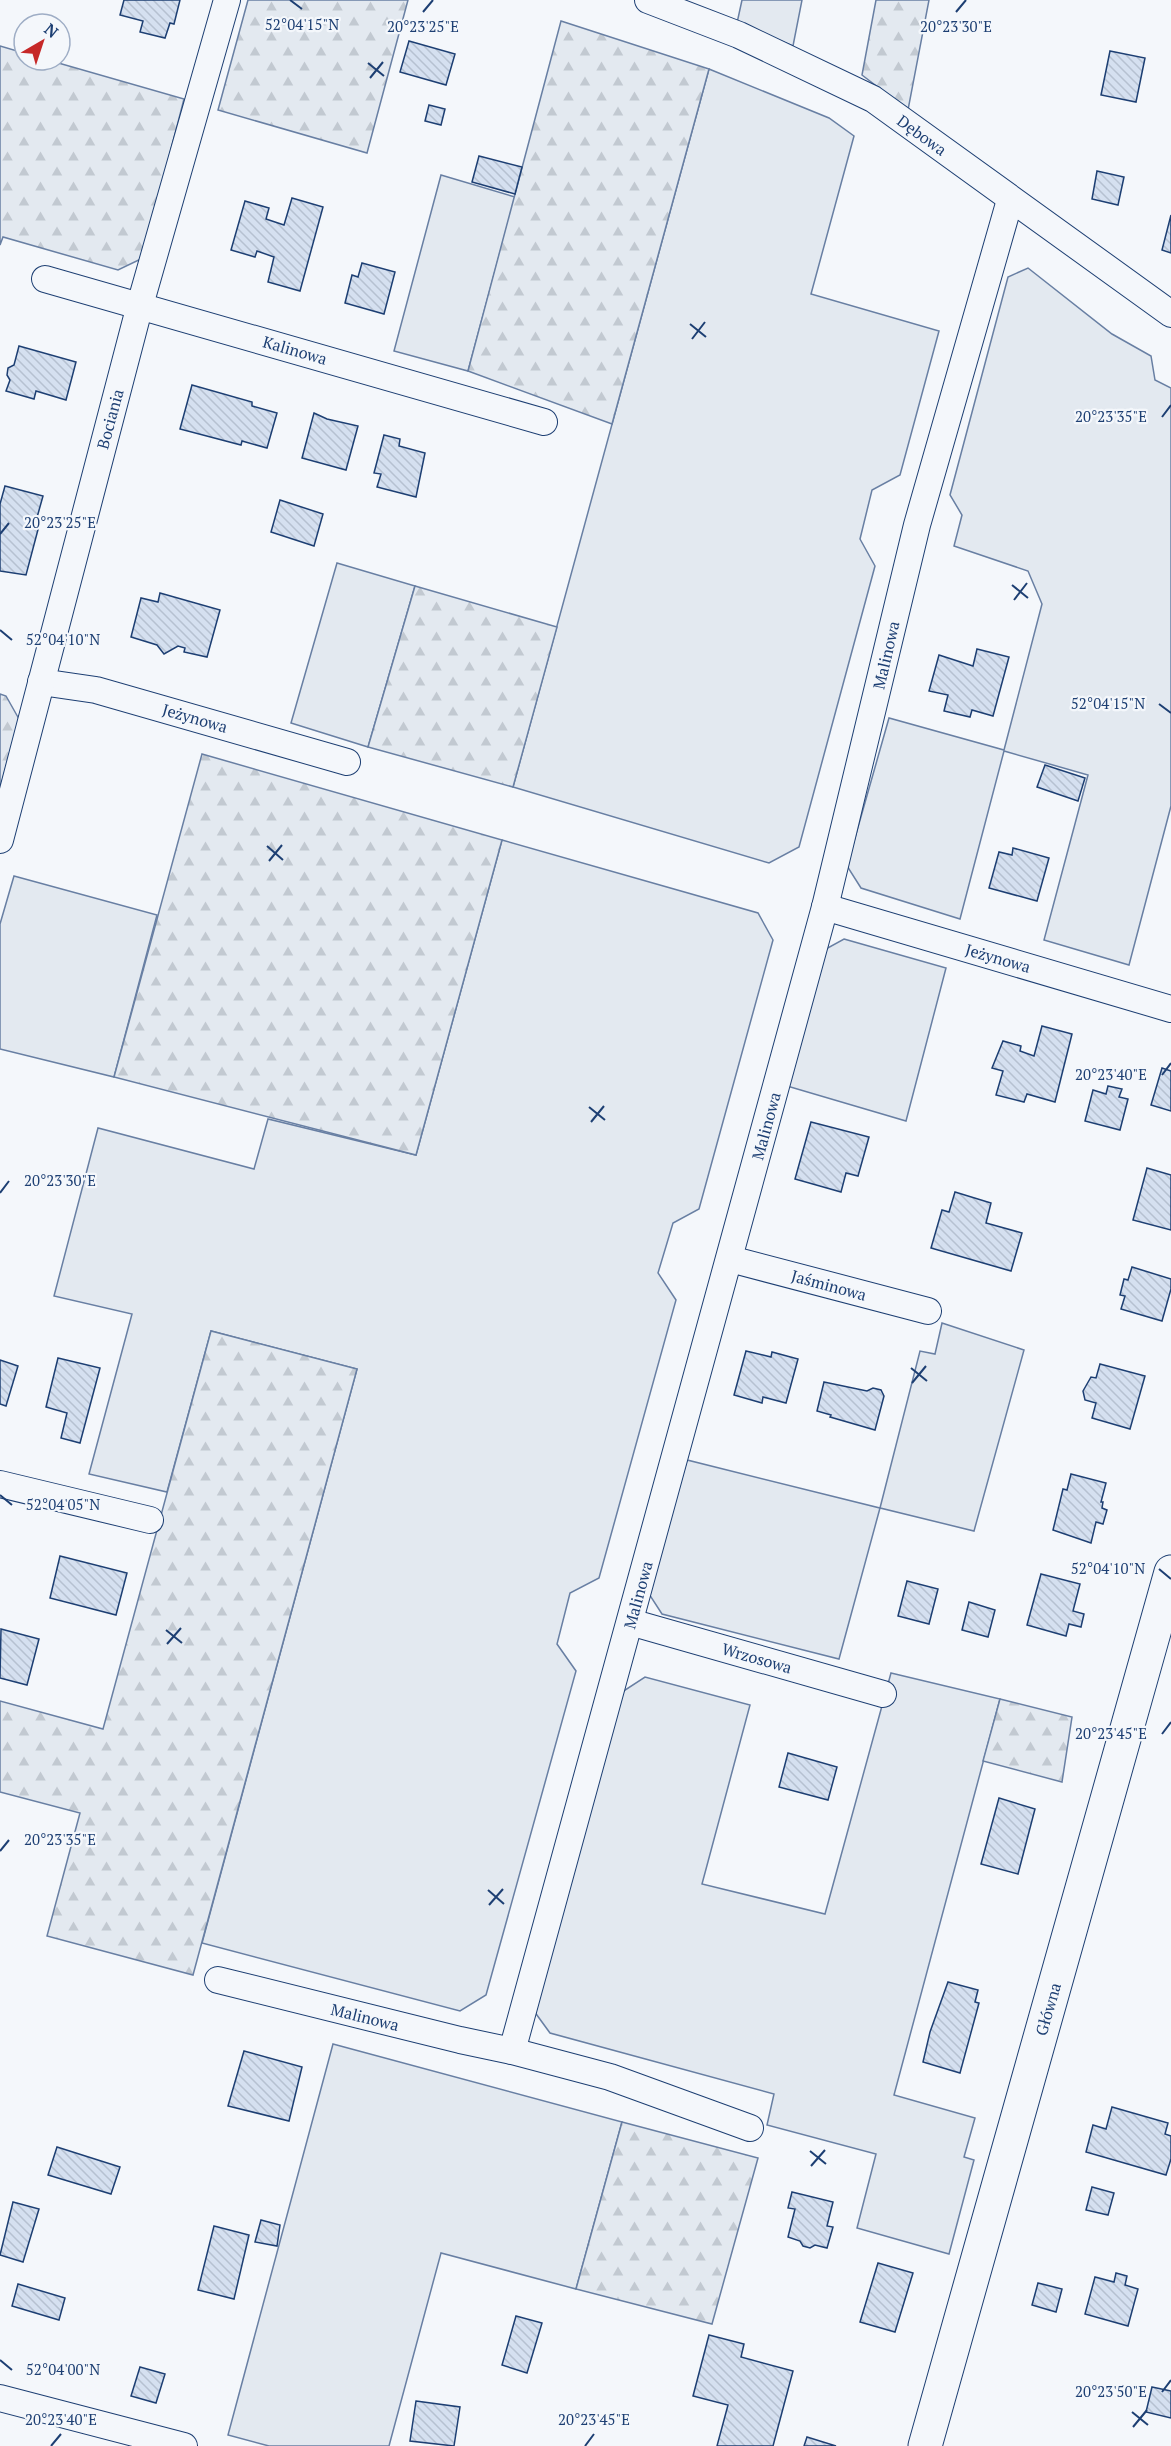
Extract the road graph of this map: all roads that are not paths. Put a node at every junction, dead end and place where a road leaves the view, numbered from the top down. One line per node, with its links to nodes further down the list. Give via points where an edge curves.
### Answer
1 (227, 0): 5 (street, Bociania)
2 (648, 0): 3 (street, Dębowa, via 739,35 873,99)
3 (1010, 200): 6 (street, Dębowa); 11 (street, Malinowa, via 917,525)
4 (45, 279): 5 (street, Kalinowa)
5 (140, 305): 7 (street, Kalinowa); 8 (street, Bociania)
6 (1171, 314)
7 (544, 422)
8 (41, 682): 9 (street, Jeżynowa, via 96,690); 10 (street, Bociania)
9 (348, 762)
10 (0, 840)
11 (825, 907): 12 (street, Jeżynowa); 13 (street, Malinowa)
12 (1171, 1009)
13 (730, 1259): 14 (street, Jaśminowa); 18 (street, Malinowa)
14 (928, 1311)
15 (0, 1484): 16 (street)
16 (150, 1520)
17 (1171, 1572): 25 (street, Główna)
18 (630, 1622): 19 (street, Wrzosowa); 21 (street, Malinowa)
19 (883, 1694)
20 (218, 1980): 21 (street, Malinowa)
21 (512, 2051): 22 (street, Malinowa, via 610,2077)
22 (750, 2128)
23 (0, 2398): 24 (street)
24 (184, 2446)
25 (925, 2446)

